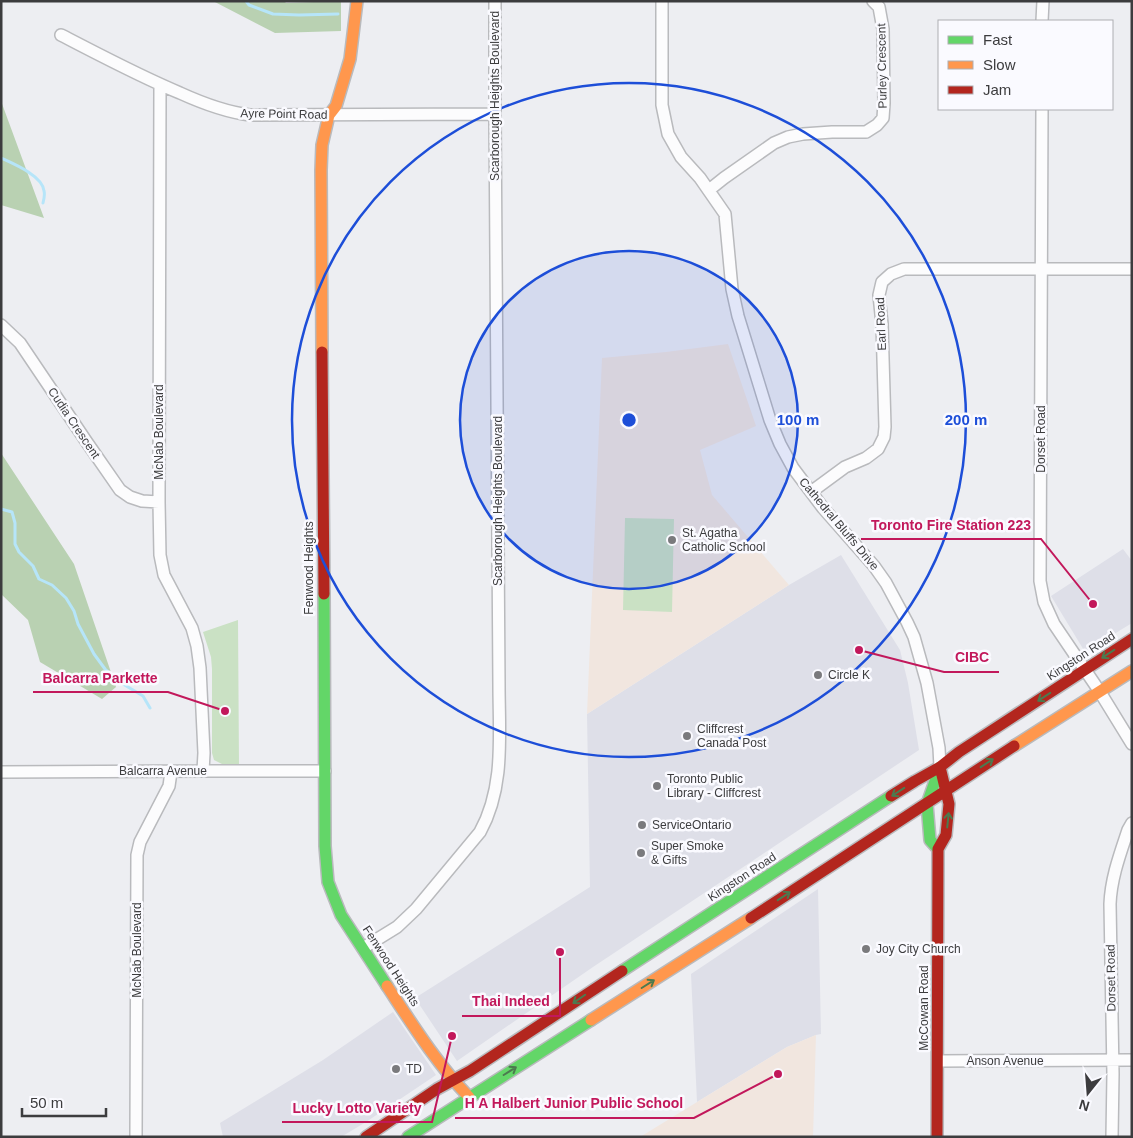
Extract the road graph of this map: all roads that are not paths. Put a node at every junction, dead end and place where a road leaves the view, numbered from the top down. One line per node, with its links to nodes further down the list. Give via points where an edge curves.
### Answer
1 (357, 1): 11 (main road, Fenwood Heights, via 345,77 336,106)
2 (495, 1): 10 (street, Scarborough Heights Boulevard)
3 (662, 1): 12 (street, Cathedral Bluffs Drive, via 662,105 668,134 681,157)
4 (874, 1): 12 (street, Purley Crescent, via 879,7 883,29 884,103 883,118 877,125 866,132 788,137 774,143)
5 (1042, 1): 6 (street)
6 (1042, 20)
7 (61, 35): 8 (street, Ayre Point Road)
8 (160, 85): 11 (street, Ayre Point Road, via 234,113); 17 (street, McNab Boulevard)
9 (1042, 110): 13 (street, Dorset Road)
10 (495, 114): 11 (street, Ayre Point Road); 32 (street, Scarborough Heights Boulevard, via 498,774 493,800 480,832 397,928)
11 (329, 115): 27 (main road, Fenwood Heights, via 322,144 321,170)
12 (709, 190): 16 (street, Cathedral Bluffs Drive, via 725,214 732,289 770,420 787,459)
13 (1042, 269): 14 (street, Earl Road); 16 (street, Earl Road, via 904,269 882,282 879,295 884,437 878,449 844,467); 19 (street, Dorset Road, via 1040,581 1044,602 1054,624)
14 (1132, 269)
15 (1, 325): 17 (street, Cudia Crescent, via 20,343 120,490 142,501)
16 (811, 492): 23 (street, Cathedral Bluffs Drive, via 874,566 907,622 927,683)
17 (159, 502): 24 (street, McNab Boulevard, via 160,555 164,574 192,628 197,646)
18 (1132, 639): 19 (main road, Kingston Road, one-way to 19)
19 (1084, 670): 21 (street, Dorset Road); 23 (main road, Kingston Road, one-way to 23)
20 (1132, 671): 21 (main road)
21 (1100, 692): 22 (street, Dorset Road); 28 (main road, one-way to 21)
22 (1132, 744)
23 (940, 767): 28 (main road, McCowan Road); 29 (main road, McCowan Road); 36 (main road, Kingston Road, one-way to 36)
24 (204, 771): 26 (street, Balcarra Avenue); 27 (street, Balcarra Avenue)
25 (1, 772): 26 (street, Balcarra Avenue)
26 (170, 772): 38 (street, McNab Boulevard, via 170,786 140,842 137,855)
27 (325, 772): 32 (main road, Fenwood Heights, via 328,882 342,915)
28 (946, 790): 29 (main road); 31 (main road, McCowan Road, one-way to 28, via 946,835 949,804)
29 (927, 804): 31 (main road, McCowan Road, via 930,840); 37 (main road, one-way to 29)
30 (1132, 823): 33 (street, Dorset Road, via 1110,890)
31 (938, 849): 35 (main road, McCowan Road)
32 (363, 948): 36 (main road, Fenwood Heights)
33 (1113, 1060): 34 (street, Anson Avenue); 35 (street, Anson Avenue); 42 (street, Dorset Road)
34 (1132, 1060)
35 (938, 1061): 41 (main road, McCowan Road)
36 (453, 1080): 37 (main road, Fenwood Heights); 39 (main road, Kingston Road)
37 (469, 1097): 40 (main road)
38 (136, 1137)
39 (366, 1137)
40 (408, 1137)
41 (937, 1137)
42 (1112, 1137)

